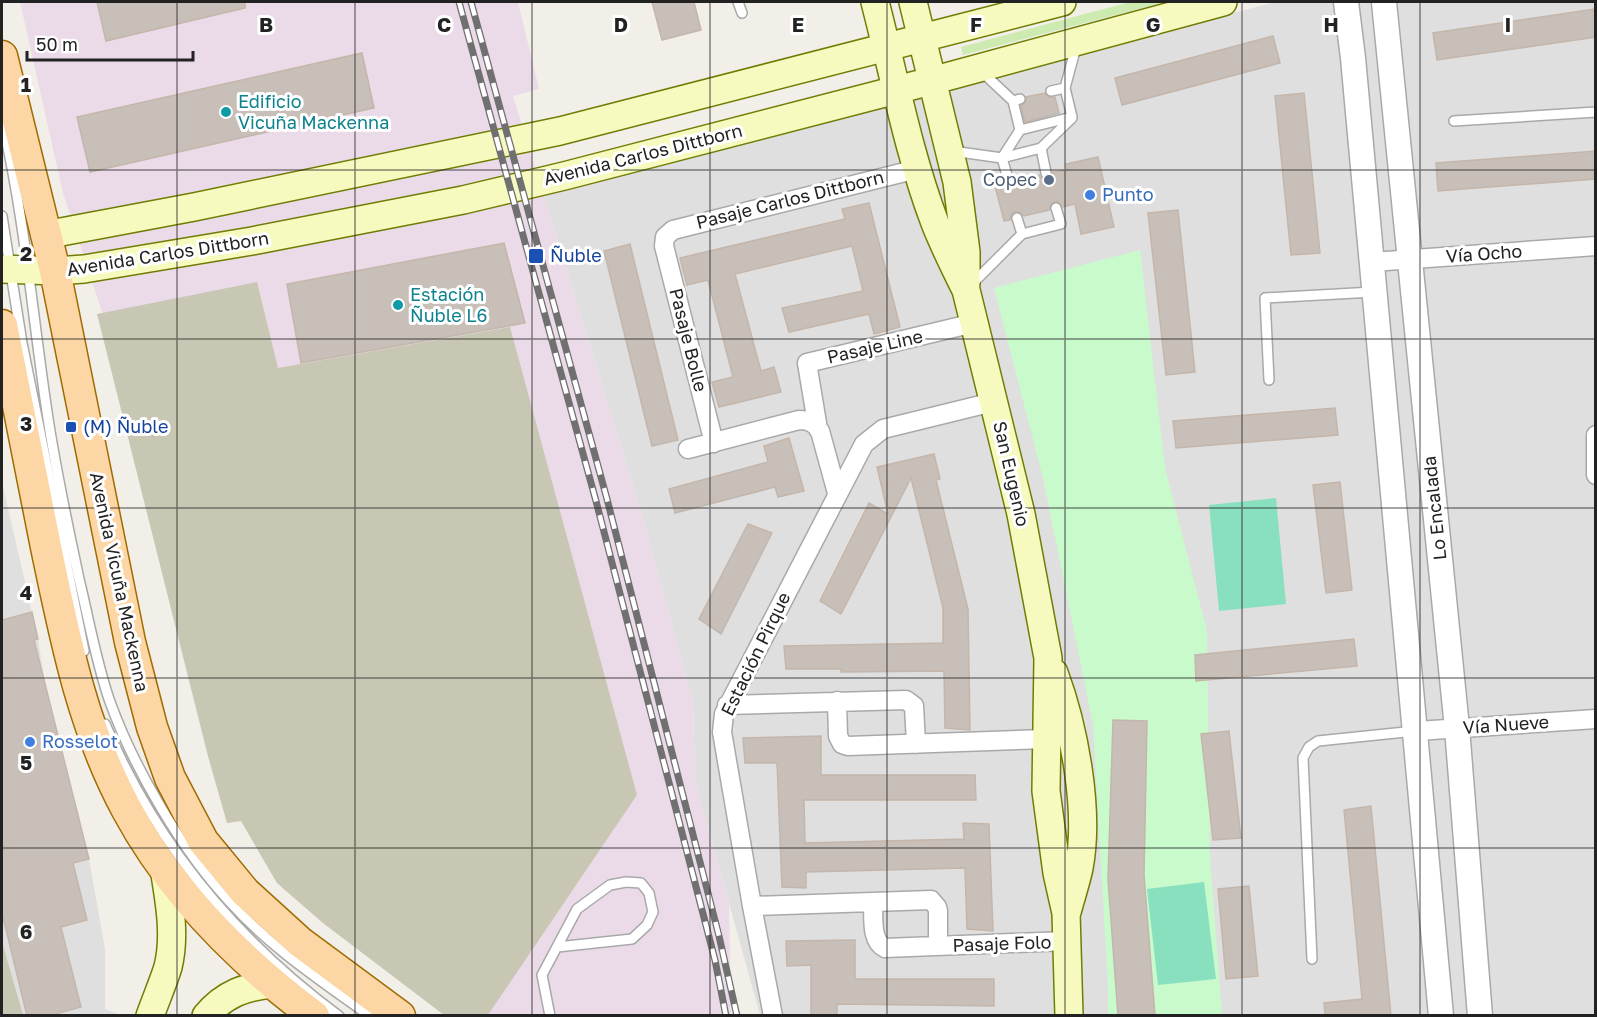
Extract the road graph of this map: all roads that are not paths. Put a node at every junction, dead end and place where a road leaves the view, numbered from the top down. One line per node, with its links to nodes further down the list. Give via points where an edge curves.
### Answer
1 (738, 2): 8 (lane)
2 (875, 2): 11 (main road, San Eugenio)
3 (913, 2): 9 (main road, San Eugenio)
4 (1062, 2): 9 (main road)
5 (1223, 2): 10 (main road, Avenida Carlos Dittborn)
6 (1346, 2): 14 (street)
7 (1384, 2): 12 (street, Lo Encalada)
8 (742, 13)
9 (921, 37): 11 (main road); 16 (main road, San Eugenio)
10 (1077, 41): 15 (main road, Avenida Carlos Dittborn); 17 (lane)
11 (886, 46): 18 (main road, San Eugenio); 34 (main road, via 560,131 206,204)
12 (1390, 54): 14 (street); 38 (street, Lo Encalada)
13 (2, 57): 34 (main road, Avenida Vicuña Mackenna)
14 (1353, 58): 39 (street)
15 (978, 68): 16 (main road, Avenida Carlos Dittborn); 24 (lane, via 1016,100)
16 (931, 81): 18 (main road, Avenida Carlos Dittborn); 26 (main road, San Eugenio)
17 (1065, 88): 19 (lane); 21 (lane)
18 (897, 89): 28 (main road, San Eugenio); 40 (main road, Avenida Carlos Dittborn, via 463,200 252,242 84,269)
19 (1051, 91)
20 (1596, 112): 23 (lane)
21 (1072, 117): 24 (lane); 25 (lane)
22 (2, 120): 34 (lane)
23 (1454, 122)
24 (1020, 130): 27 (lane)
25 (1041, 148): 27 (lane); 29 (lane)
26 (950, 151): 27 (lane); 41 (main road, San Eugenio, via 963,214)
27 (1002, 158): 30 (lane)
28 (917, 169): 36 (street, Pasaje Carlos Dittborn, via 673,230); 41 (main road, San Eugenio, via 936,225)
29 (1046, 173)
30 (1009, 182)
31 (1056, 208): 35 (lane, via 1061,225)
32 (2, 216): 40 (lane)
33 (1017, 218): 35 (lane)
34 (34, 233): 40 (main road, Avenida Vicuña Mackenna)
35 (1022, 234): 41 (lane)
36 (665, 237): 49 (street, Pasaje Bolle, via 664,246)
37 (1596, 246): 38 (street, Vía Ocho)
38 (1410, 259): 39 (street, Vía Ocho); 59 (street, Lo Encalada)
39 (1372, 262): 42 (street)
40 (24, 270): 54 (lane, via 50,488); 76 (lane, via 70,533 102,676 119,725 169,819 227,899 273,945); 77 (main road, Avenida Vicuña Mackenna, via 152,727 170,778 203,841 245,892 300,942)
41 (966, 290): 43 (main road, San Eugenio)
42 (1374, 292): 45 (lane, via 1264,298); 60 (street)
43 (974, 323): 46 (main road, San Eugenio); 47 (street, Pasaje Line, via 807,363)
44 (2, 325): 63 (main road, via 81,700 115,788)
45 (1269, 380)
46 (993, 402): 52 (street, Estación Pirque, via 883,429 864,444); 53 (main road, San Eugenio, via 1028,547)
47 (818, 429): 49 (street, via 812,422 799,420); 52 (street, Pasaje Line)
48 (1596, 435): 51 (street)
49 (714, 443): 50 (street)
50 (688, 449)
51 (1596, 475)
52 (837, 493): 56 (street, Estación Pirque)
53 (1048, 658): 61 (main road, San Eugenio); 66 (main road, San Eugenio, via 1071,727 1081,797 1079,867)
54 (86, 661)
55 (837, 701): 56 (street); 62 (street, via 906,700 914,706); 62 (street, via 838,736 845,746)
56 (727, 705): 65 (street, Estación Pirque, via 722,732)
57 (101, 713): 75 (lane, via 135,789 206,893 253,943)
58 (1596, 719): 59 (street, Vía Nueve)
59 (1457, 728): 60 (street, Vía Nueve); 82 (street, Lo Encalada)
60 (1417, 731): 70 (lane, via 1318,741 1309,747 1304,758); 81 (street)
61 (1046, 739): 62 (street); 66 (main road, San Eugenio, via 1050,833)
62 (916, 744)
63 (164, 868): 71 (main road, via 196,910); 72 (main road, via 171,908 170,952)
64 (873, 902): 65 (street, Pasaje Folo); 68 (street, Pasaje Folo, via 875,936 880,946); 68 (street, Pasaje Folo, via 934,903 938,912)
65 (752, 906): 79 (street, Estación Pirque)
66 (1066, 913): 67 (main road, San Eugenio)
67 (1066, 941): 68 (street, Pasaje Folo); 80 (main road, San Eugenio)
68 (938, 946)
69 (557, 947): 69 (lane, via 632,939 647,925 653,912 649,893 641,883 610,885 577,909); 78 (lane, via 542,975)
70 (1312, 959)
71 (273, 984): 73 (main road, via 232,993); 74 (main road)
72 (150, 1016)
73 (206, 1016)
74 (314, 1016)
75 (339, 1016)
76 (370, 1016)
77 (400, 1016)
78 (550, 1016)
79 (773, 1016)
80 (1069, 1016)
81 (1440, 1016)
82 (1480, 1016)

